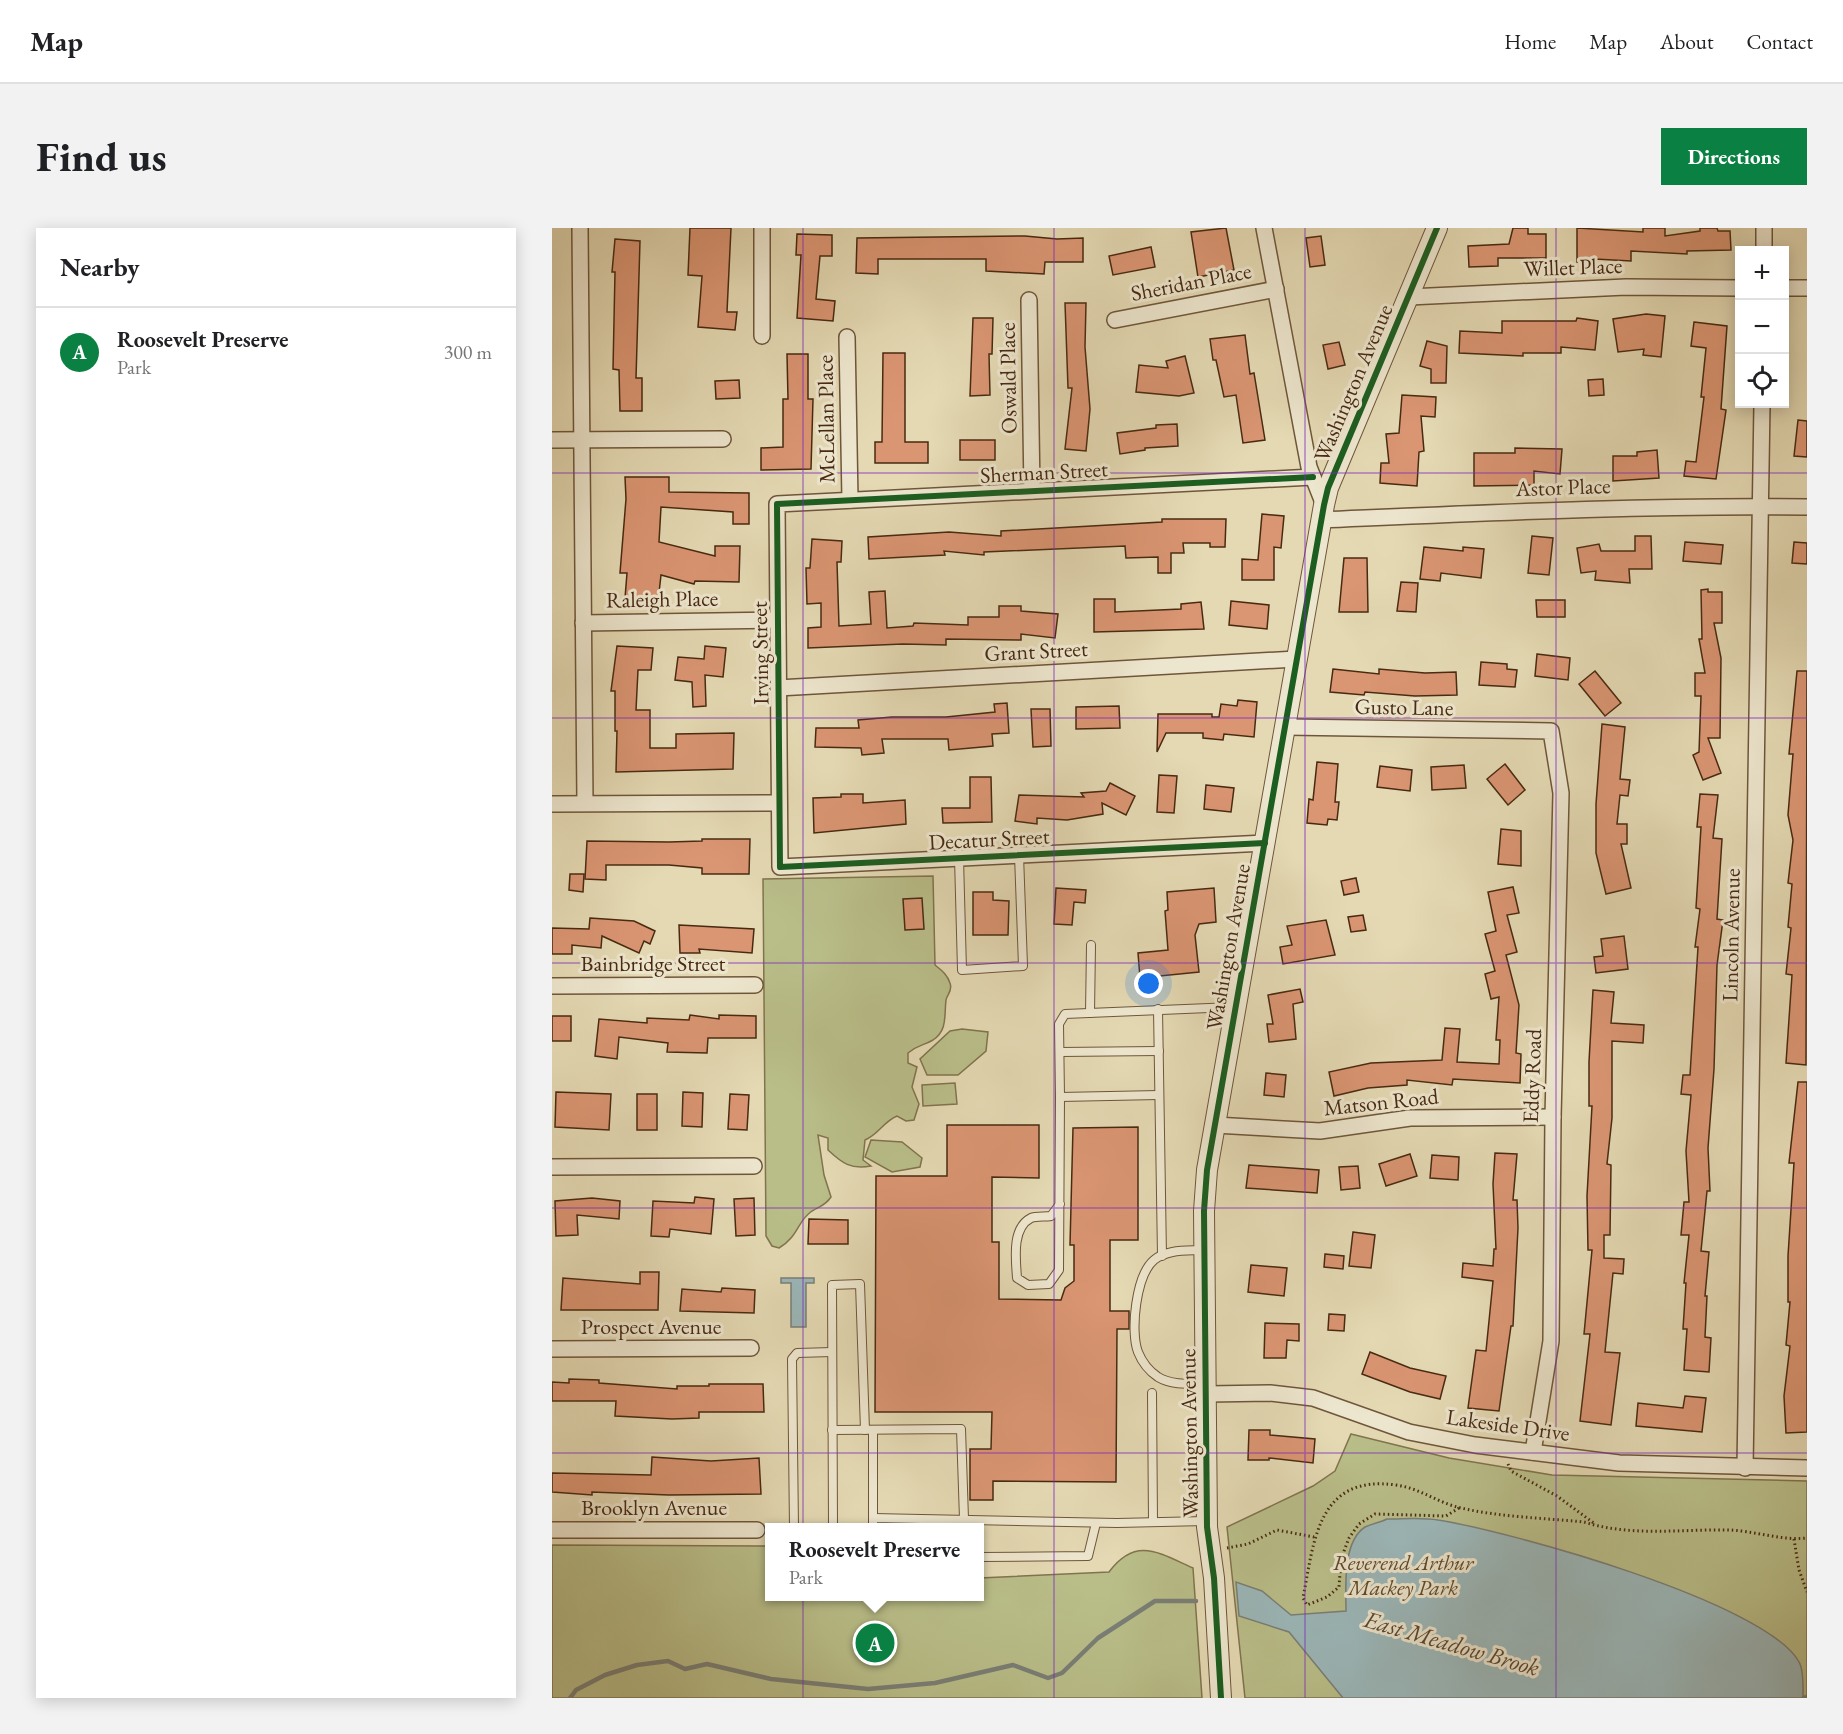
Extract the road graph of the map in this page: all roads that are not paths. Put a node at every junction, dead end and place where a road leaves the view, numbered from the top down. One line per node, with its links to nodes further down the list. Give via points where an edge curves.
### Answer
1 (580, 228): 19 (street)
2 (762, 228): 14 (street)
3 (1264, 228): 10 (street)
4 (1437, 228): 11 (street, Washington Avenue)
5 (1764, 228): 6 (street)
6 (1764, 246)
7 (1735, 288): 11 (street, Willet Place, via 1626,287)
8 (1789, 288): 9 (street)
9 (1807, 288)
10 (1276, 289): 13 (street, Sheridan Place); 20 (street)
11 (1409, 297): 26 (street, Washington Avenue, via 1328,488)
12 (1029, 300): 21 (street, Oswald Place)
13 (1115, 320)
14 (762, 336)
15 (847, 337): 22 (street, McLellan Place)
16 (1762, 408): 24 (street, Lincoln Avenue)
17 (723, 439): 19 (street)
18 (552, 440): 19 (street)
19 (582, 440): 28 (street)
20 (1313, 477): 21 (street, Sherman Street); 26 (street)
21 (1032, 491): 22 (street, Sherman Street)
22 (850, 500): 23 (street, Sherman Street)
23 (777, 504): 27 (street, Irving Street)
24 (1760, 506): 25 (street, Astor Place); 26 (street, Astor Place); 64 (street, Lincoln Avenue)
25 (1807, 507)
26 (1322, 513): 29 (street, Washington Avenue)
27 (777, 620): 28 (street, Raleigh Place); 30 (street, Irving Street)
28 (583, 622): 33 (street)
29 (1296, 659): 30 (street, Grant Street); 31 (street, Washington Avenue)
30 (778, 688): 34 (street, Irving Street)
31 (1286, 727): 32 (street, Gusto Lane); 36 (street, Washington Avenue)
32 (1521, 731): 49 (street, Eddy Road, via 1551,731 1561,793)
33 (585, 803): 34 (street); 35 (street)
34 (779, 803): 38 (street, Decatur Street, via 780,867)
35 (552, 804)
36 (1265, 843): 37 (street, Decatur Street); 42 (street, Washington Avenue)
37 (1019, 855): 38 (street, Decatur Street); 38 (lane, via 1023,966 962,970)
38 (959, 858)
39 (1091, 945): 44 (lane)
40 (755, 985): 41 (street, Bainbridge Street)
41 (552, 987)
42 (1236, 1007): 43 (lane); 50 (street, Washington Avenue)
43 (1158, 1009): 44 (lane); 45 (lane)
44 (1090, 1013): 46 (lane, via 1065,1014 1059,1024)
45 (1159, 1051): 46 (lane); 47 (lane)
46 (1060, 1052): 48 (lane)
47 (1159, 1095): 48 (lane); 55 (lane)
48 (1060, 1097): 53 (lane)
49 (1553, 1117): 50 (street, Matson Road, via 1410,1118 1320,1131); 63 (street, Eddy Road, via 1551,1341)
50 (1215, 1125): 54 (street, Washington Avenue, via 1207,1170)
51 (754, 1166): 52 (street)
52 (552, 1167)
53 (1060, 1204): 53 (lane, via 1051,1216 1031,1218 1021,1227 1017,1278 1028,1285 1049,1284 1059,1270)
54 (1204, 1250): 55 (lane, via 1172,1251); 59 (street, Washington Avenue)
55 (1162, 1256): 59 (lane, via 1154,1260 1139,1281 1137,1350 1144,1365 1159,1378)
56 (751, 1348): 57 (street, Prospect Avenue)
57 (552, 1349)
58 (832, 1352): 61 (lane); 62 (lane, via 832,1285 860,1284); 70 (lane, via 797,1353 792,1359)
59 (1207, 1389): 63 (street, Lakeside Drive, via 1313,1398 1409,1432); 68 (street, Washington Avenue)
60 (1152, 1393): 69 (lane)
61 (832, 1430): 62 (lane); 71 (lane)
62 (869, 1430): 66 (lane); 67 (lane, via 961,1429)
63 (1533, 1452): 64 (street, Lakeside Drive, via 1619,1463)
64 (1745, 1468): 65 (street, Lakeside Drive)
65 (1807, 1468)
66 (873, 1518): 67 (lane); 72 (lane)
67 (964, 1519): 73 (lane)
68 (1208, 1521): 69 (lane); 77 (street, Washington Avenue)
69 (1153, 1522): 73 (lane)
70 (794, 1523)
71 (833, 1523)
72 (873, 1523)
73 (1096, 1523): 76 (lane, via 1088,1556)
74 (552, 1530): 75 (street, Brooklyn Avenue)
75 (757, 1530)
76 (984, 1557)
77 (1221, 1698)

